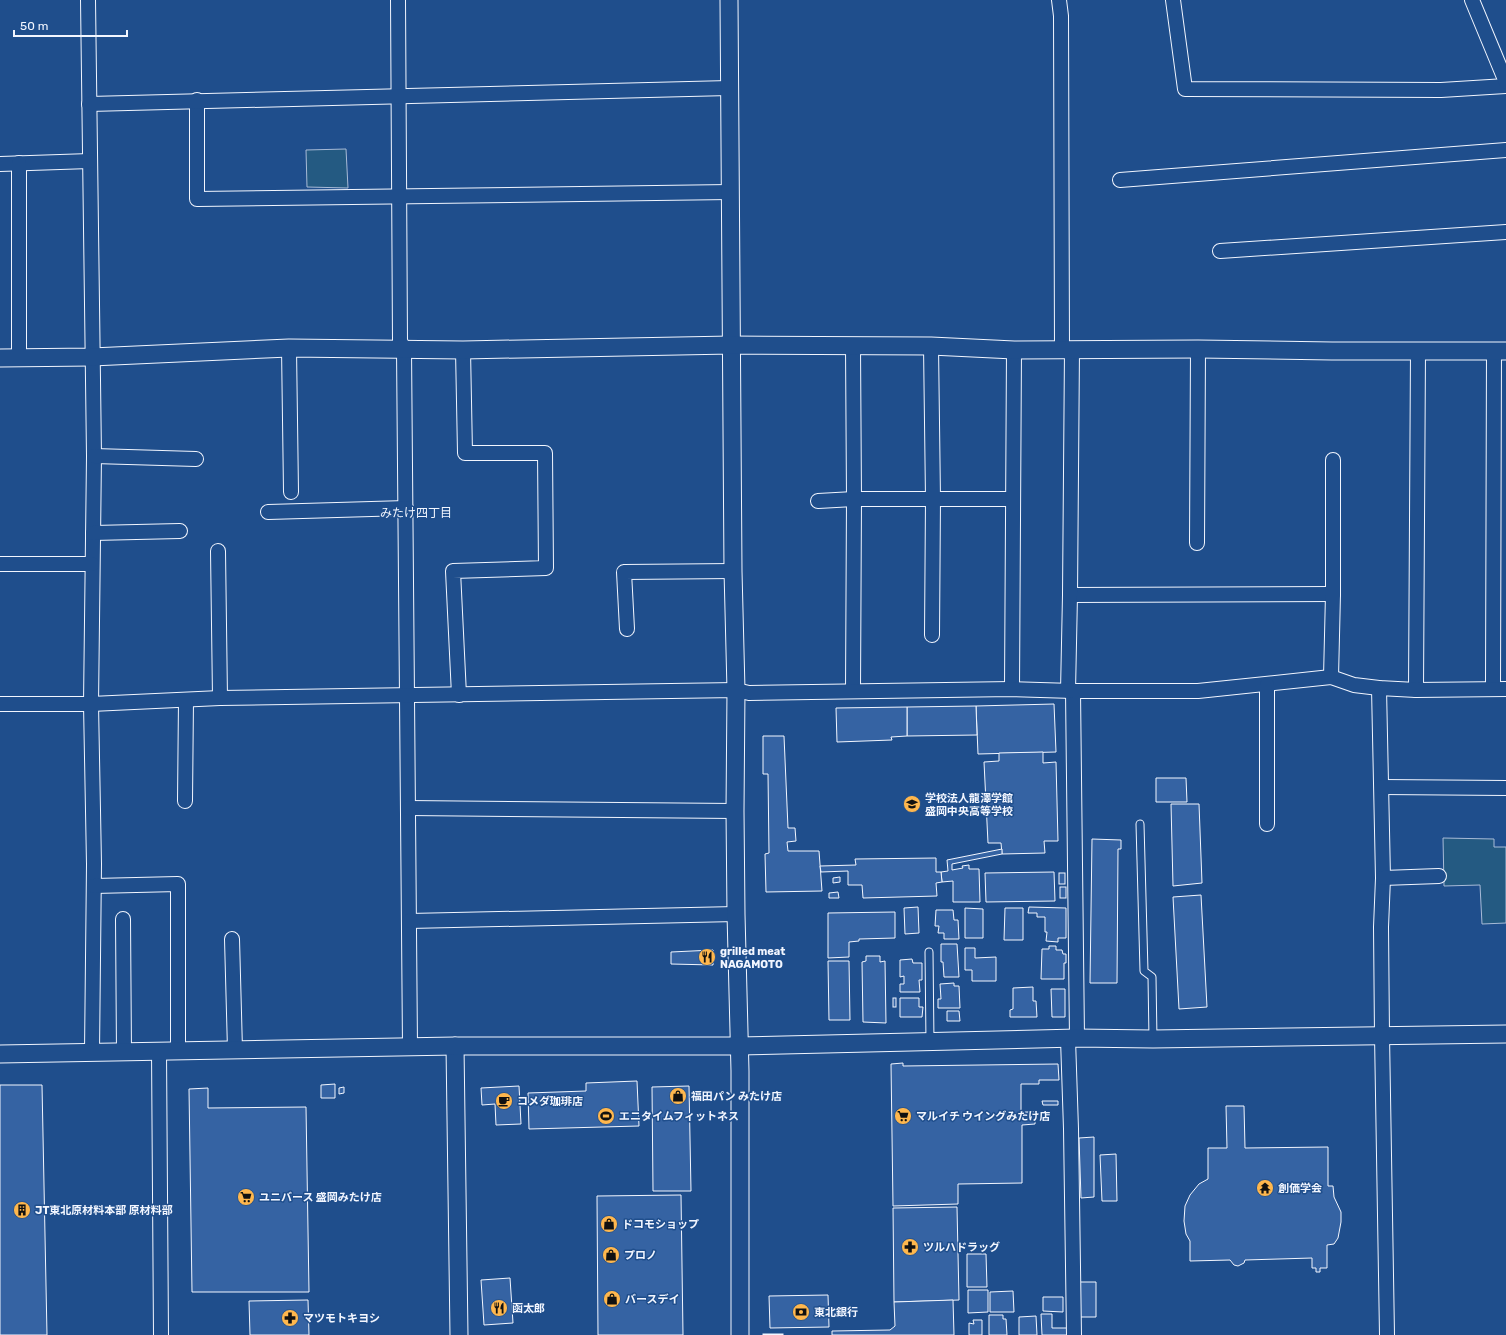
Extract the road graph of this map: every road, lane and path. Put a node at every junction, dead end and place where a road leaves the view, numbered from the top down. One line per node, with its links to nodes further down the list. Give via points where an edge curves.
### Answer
1 (88, 0): 12 (street)
2 (398, 0): 10 (street)
3 (729, 0): 9 (street)
4 (1059, 0): 27 (street, via 1062,16)
5 (1173, 0): 8 (street, via 1185,89 1441,90)
6 (1472, 0): 7 (street)
7 (1506, 82)
8 (1506, 86)
9 (729, 88): 10 (street); 18 (street)
10 (399, 95): 11 (street); 19 (street)
11 (197, 100): 12 (street); 19 (street, via 197,199)
12 (89, 104): 14 (street)
13 (1506, 150): 17 (street)
14 (90, 161): 15 (street); 33 (street)
15 (20, 163): 16 (street); 35 (street)
16 (0, 164)
17 (1120, 180)
18 (730, 192): 19 (street); 22 (street)
19 (399, 197): 26 (street, via 400,341)
20 (1506, 232): 21 (street)
21 (1220, 251)
22 (731, 346): 24 (street); 29 (street); 52 (street)
23 (931, 346): 24 (street); 30 (street); 41 (street)
24 (853, 347): 40 (street)
25 (289, 348): 26 (street); 33 (street); 39 (street)
26 (404, 349): 29 (street); 44 (street)
27 (1067, 349): 28 (street); 30 (street); 54 (street)
28 (1198, 349): 31 (street); 48 (street)
29 (463, 350): 67 (street, via 465,453 544,453 546,568 453,571)
30 (1014, 350): 42 (street)
31 (1418, 351): 32 (street); 63 (street)
32 (1500, 351): 61 (street)
33 (92, 356): 35 (street); 36 (street)
34 (0, 358): 35 (street)
35 (19, 358)
36 (94, 456): 37 (street); 47 (street)
37 (196, 459)
38 (1333, 460): 53 (street)
39 (291, 492)
40 (854, 499): 41 (street); 43 (street); 64 (street)
41 (933, 499): 42 (street); 56 (street)
42 (1013, 499): 59 (street)
43 (818, 500)
44 (406, 508): 45 (street); 66 (street)
45 (268, 512)
46 (180, 531): 47 (street)
47 (93, 533): 51 (street)
48 (1197, 543)
49 (218, 551): 68 (street)
50 (0, 564): 51 (street)
51 (92, 564): 71 (street)
52 (733, 571): 55 (street, via 624,572); 62 (street)
53 (1334, 594): 54 (street); 57 (street)
54 (1070, 595): 65 (street)
55 (627, 629)
56 (932, 635)
57 (1331, 677): 58 (street); 60 (street, via 1354,685)
58 (1267, 685): 65 (street, via 1198,691); 78 (street)
59 (1012, 688): 64 (street); 65 (street)
60 (1379, 688): 63 (street); 72 (street)
61 (1499, 689): 63 (street)
62 (736, 690): 64 (street, via 750,693); 67 (street); 76 (street)
63 (1416, 690)
64 (853, 691)
65 (1070, 691): 89 (street)
66 (407, 695): 67 (street); 68 (street); 75 (street)
67 (459, 695)
68 (220, 698): 69 (street)
69 (186, 700): 71 (street); 74 (street)
70 (0, 704): 71 (street)
71 (91, 704): 81 (street)
72 (1382, 787): 73 (street); 80 (street)
73 (1506, 788)
74 (185, 800)
75 (408, 808): 76 (street); 84 (street)
76 (735, 811): 82 (street)
77 (1140, 824): 90 (lane, via 1144,971 1152,977)
78 (1267, 824)
79 (1439, 876): 80 (street)
80 (1383, 878): 88 (street)
81 (94, 886): 97 (street, via 178,884); 98 (street)
82 (736, 914): 84 (street); 93 (street)
83 (123, 919): 99 (street)
84 (409, 921): 94 (street)
85 (232, 939): 95 (street)
86 (929, 952): 91 (lane)
87 (1506, 1034): 88 (street)
88 (1382, 1035): 90 (street); 105 (street)
89 (1072, 1039): 90 (street); 91 (street); 104 (street)
90 (1153, 1039)
91 (930, 1042): 93 (street)
92 (455, 1046): 93 (street); 94 (street); 102 (street)
93 (739, 1046): 103 (street)
94 (410, 1047): 95 (street)
95 (235, 1050): 97 (street)
96 (159, 1051): 97 (street); 99 (street); 101 (street)
97 (178, 1051)
98 (92, 1052): 99 (street); 100 (street)
99 (124, 1053)
100 (0, 1054)
101 (161, 1335)
102 (459, 1335)
103 (740, 1335)
104 (1074, 1335)
105 (1387, 1335)

